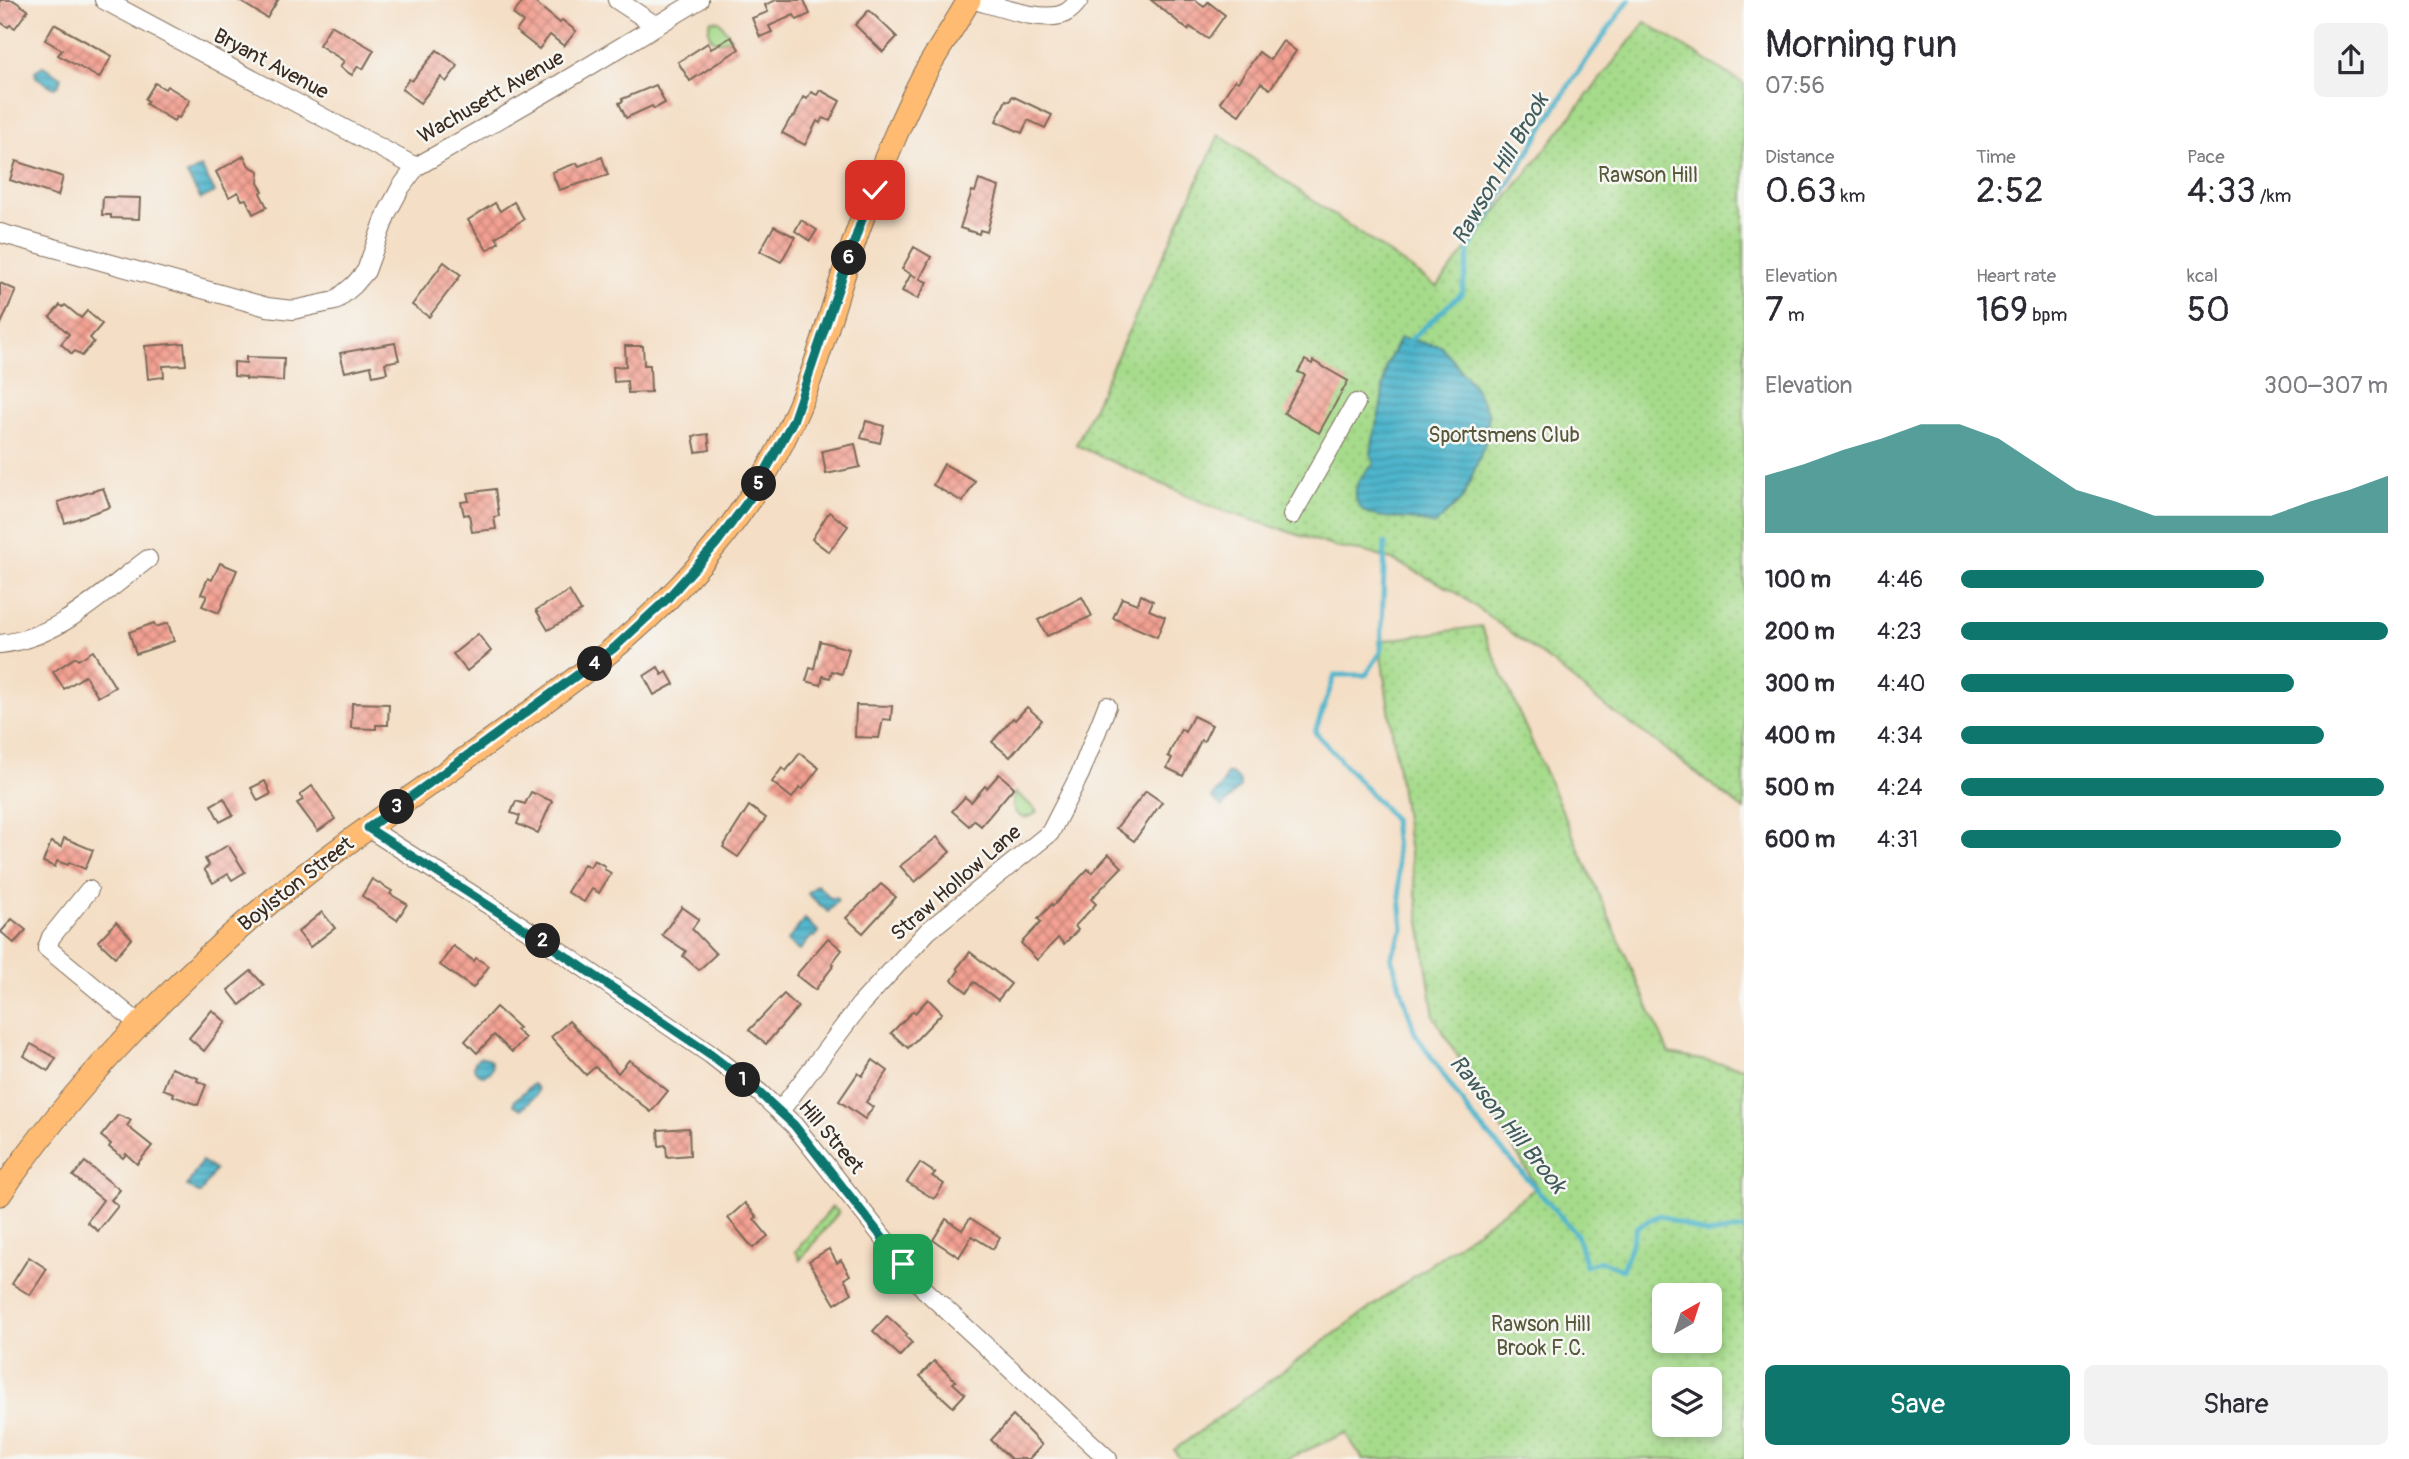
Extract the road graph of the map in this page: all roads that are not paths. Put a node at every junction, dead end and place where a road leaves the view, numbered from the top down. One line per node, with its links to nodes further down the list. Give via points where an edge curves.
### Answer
1 (103, 0): 8 (street, Bryant Avenue)
2 (617, 0): 7 (street)
3 (699, 0): 7 (street, Wachusett Avenue)
4 (968, 0): 15 (main road, Boylston Street, via 924,75 864,213 793,421 737,517 695,569 623,640)
5 (975, 0): 6 (street, via 1048,16 1068,12)
6 (1079, 0)
7 (655, 26): 8 (street, Wachusett Avenue)
8 (416, 167): 9 (street, Wachusett Avenue, via 387,212 366,271 354,285 335,301 293,310 267,307)
9 (0, 233)
10 (1356, 403): 11 (street)
11 (1292, 515)
12 (148, 559): 13 (street, via 61,624 36,636)
13 (0, 644)
14 (1107, 706): 18 (street, Straw Hollow Lane, via 1050,833 923,937 860,1005)
15 (368, 828): 17 (main road, Boylston Street, via 221,943); 18 (street, Hill Street, via 666,1023)
16 (89, 890): 17 (street, via 47,948)
17 (139, 1024): 19 (main road, Boylston Street, via 24,1158)
18 (780, 1111): 20 (street, Hill Street, via 925,1290)
19 (0, 1194)
20 (1108, 1459)

